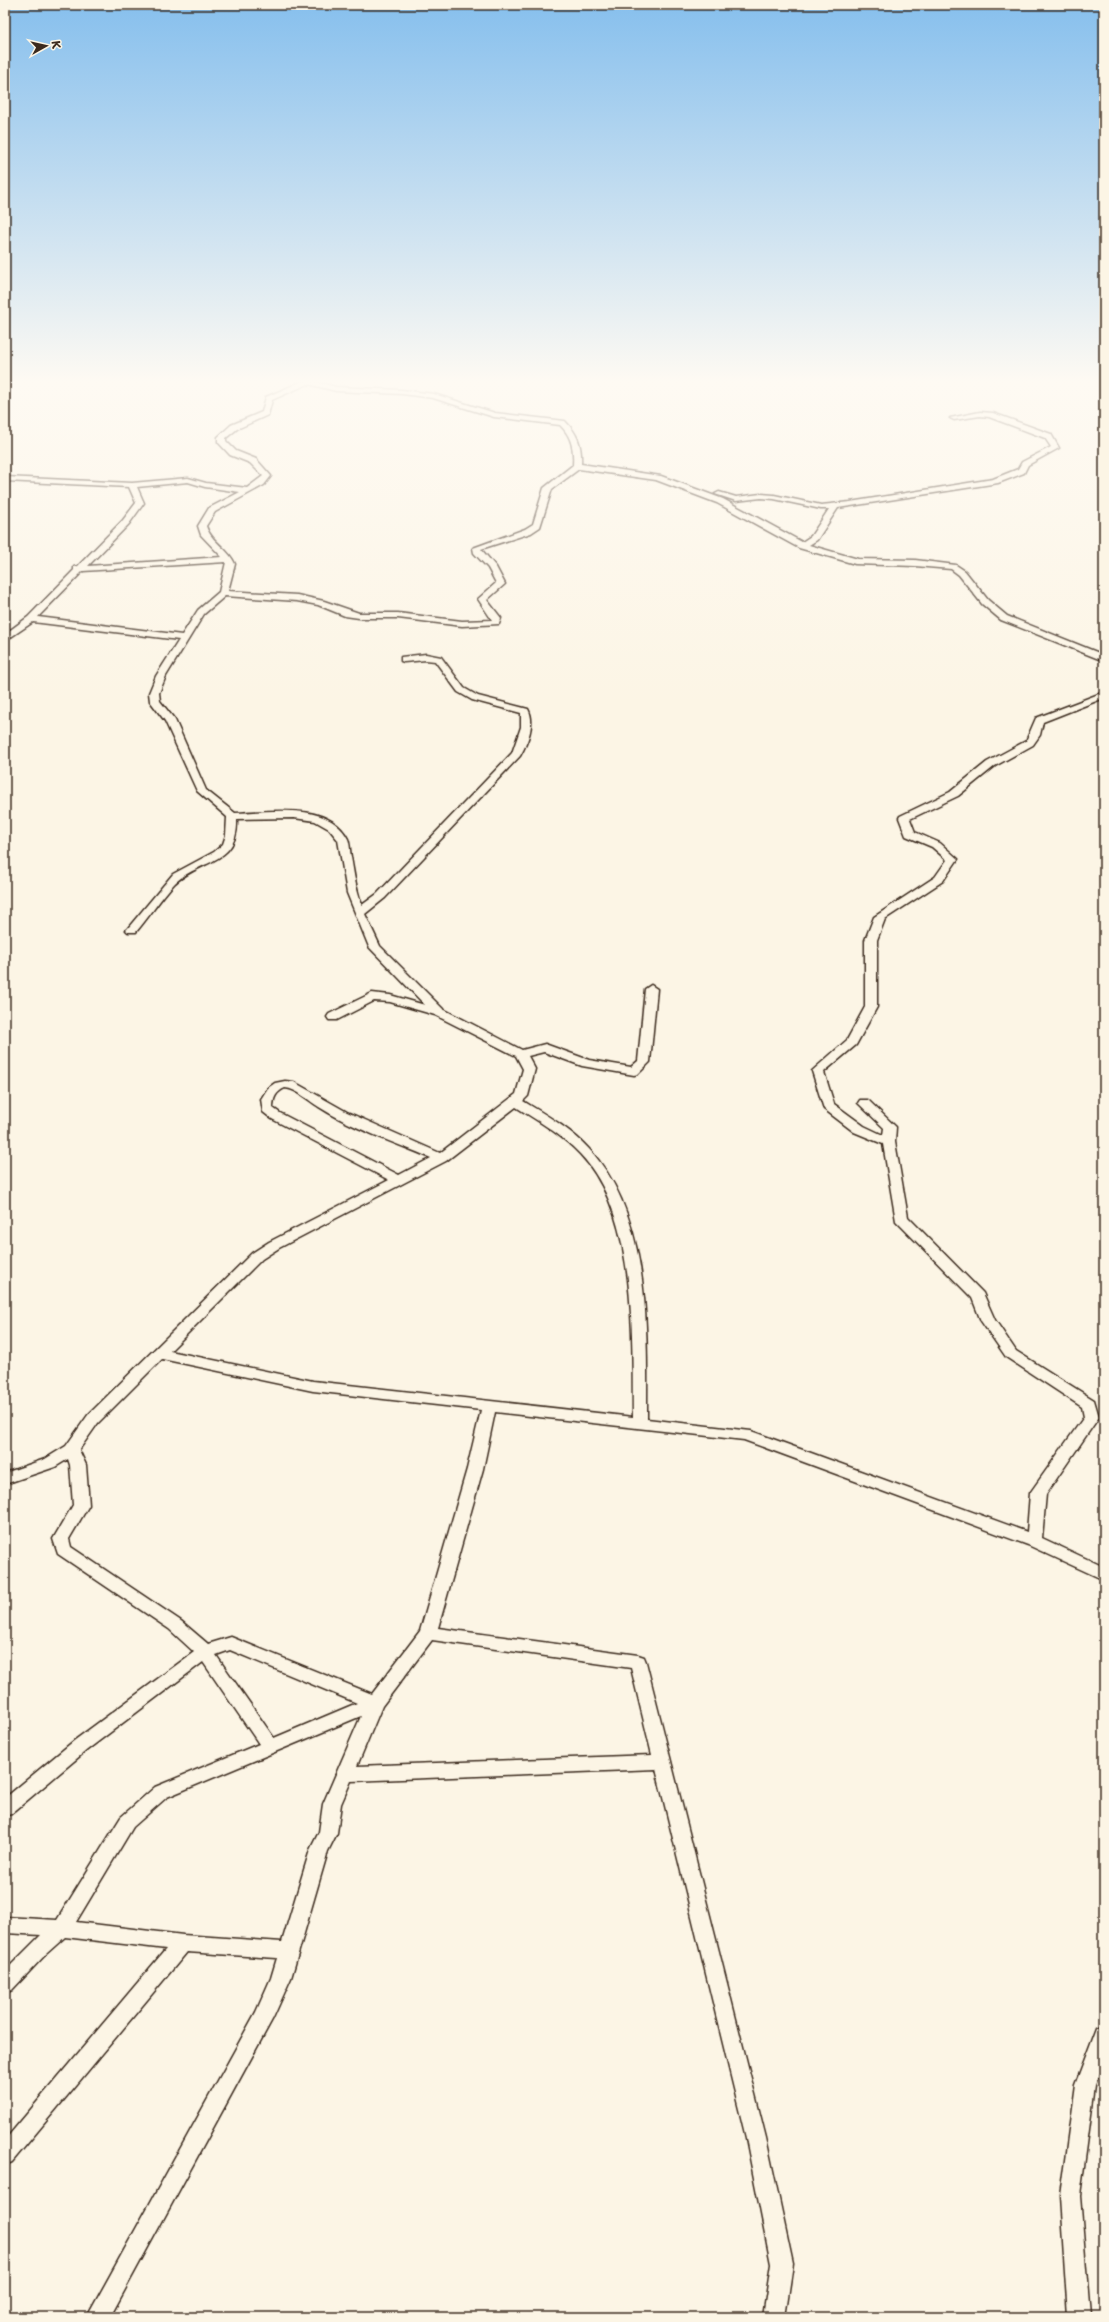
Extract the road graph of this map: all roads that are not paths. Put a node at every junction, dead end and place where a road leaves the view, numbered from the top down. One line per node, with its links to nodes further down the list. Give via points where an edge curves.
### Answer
1 (134, 489): 11 (street, via 140,503 126,522)
2 (241, 489): 6 (street)
3 (548, 489): 12 (street, via 537,525 528,531 477,548 501,584 482,599 497,618 496,622 422,620 404,616 367,617 336,611 322,603)
4 (690, 489): 7 (street)
5 (950, 489): 8 (street)
6 (247, 490): 10 (street, via 212,510 202,526 204,533)
7 (697, 492): 8 (street, via 736,499 761,496 821,507); 9 (street, via 750,516)
8 (835, 506): 9 (street, via 814,538)
9 (802, 546): 16 (street, via 858,562 953,567 962,573 984,602 1004,618)
10 (229, 559): 11 (street); 12 (street, via 231,564)
11 (77, 569): 13 (street)
12 (224, 593): 15 (street, via 201,612)
13 (31, 619): 14 (street); 15 (street)
14 (5, 638)
15 (186, 638): 19 (street, via 161,676 154,693 155,701 170,720 202,791)
16 (1104, 658)
17 (404, 660): 20 (street, via 426,657 438,659 461,690 475,698 524,711 527,717 522,743 516,754 380,896)
18 (1104, 695): 28 (street, via 1039,720 1036,735 1030,743 991,764 954,794 904,818 910,834 936,845 953,859 939,879 880,917 872,940 871,1007 852,1042 818,1071 828,1106 859,1130)
19 (232, 816): 20 (street, via 294,815 318,818 333,827 343,840 352,893); 21 (street, via 232,837 227,846 178,876 162,891)
20 (359, 913): 23 (street, via 376,946)
21 (132, 930)
22 (651, 989): 25 (street, via 644,1062 634,1072 586,1062 545,1048)
23 (439, 1012): 24 (street, via 372,997); 25 (street)
24 (332, 1017)
25 (521, 1054): 26 (street, via 529,1069 522,1096)
26 (516, 1101): 29 (street); 33 (street, via 574,1142 591,1160 615,1201 630,1245 635,1277)
27 (864, 1103): 28 (street, via 890,1127)
28 (889, 1142): 36 (street, via 901,1218 978,1296 988,1321 1011,1354 1090,1404 1092,1417 1038,1494)
29 (441, 1158): 30 (street); 30 (street, via 329,1108 291,1085 282,1085 272,1090 266,1101 267,1109 276,1116)
30 (397, 1179): 31 (street, via 257,1256)
31 (160, 1354): 32 (street, via 313,1386); 34 (street, via 93,1419)
32 (489, 1406): 33 (street); 38 (street, via 475,1469)
33 (640, 1422): 36 (street, via 746,1435)
34 (71, 1450): 35 (street, via 50,1463); 39 (street, via 78,1465 81,1505 61,1539 64,1550 175,1624)
35 (5, 1479)
36 (1034, 1541): 37 (street)
37 (1104, 1574)
38 (428, 1633): 40 (street); 42 (street, via 638,1662)
39 (205, 1652): 40 (street, via 231,1643); 41 (street); 44 (street, via 81,1745)
40 (375, 1703): 41 (street); 43 (street)
41 (270, 1746): 46 (street, via 161,1792 127,1822)
42 (663, 1762): 43 (street); 53 (street, via 756,2138 782,2264)
43 (346, 1774): 48 (street, via 332,1804 328,1834 319,1850)
44 (5, 1809)
45 (5, 1925): 46 (street)
46 (62, 1928): 47 (street); 49 (street)
47 (183, 1943): 48 (street); 51 (street)
48 (288, 1951): 52 (street, via 281,1978 263,2018)
49 (5, 1984)
50 (1104, 2033): 54 (street, via 1085,2085 1070,2196)
51 (5, 2155)
52 (98, 2317)
53 (774, 2317)
54 (1079, 2317)

